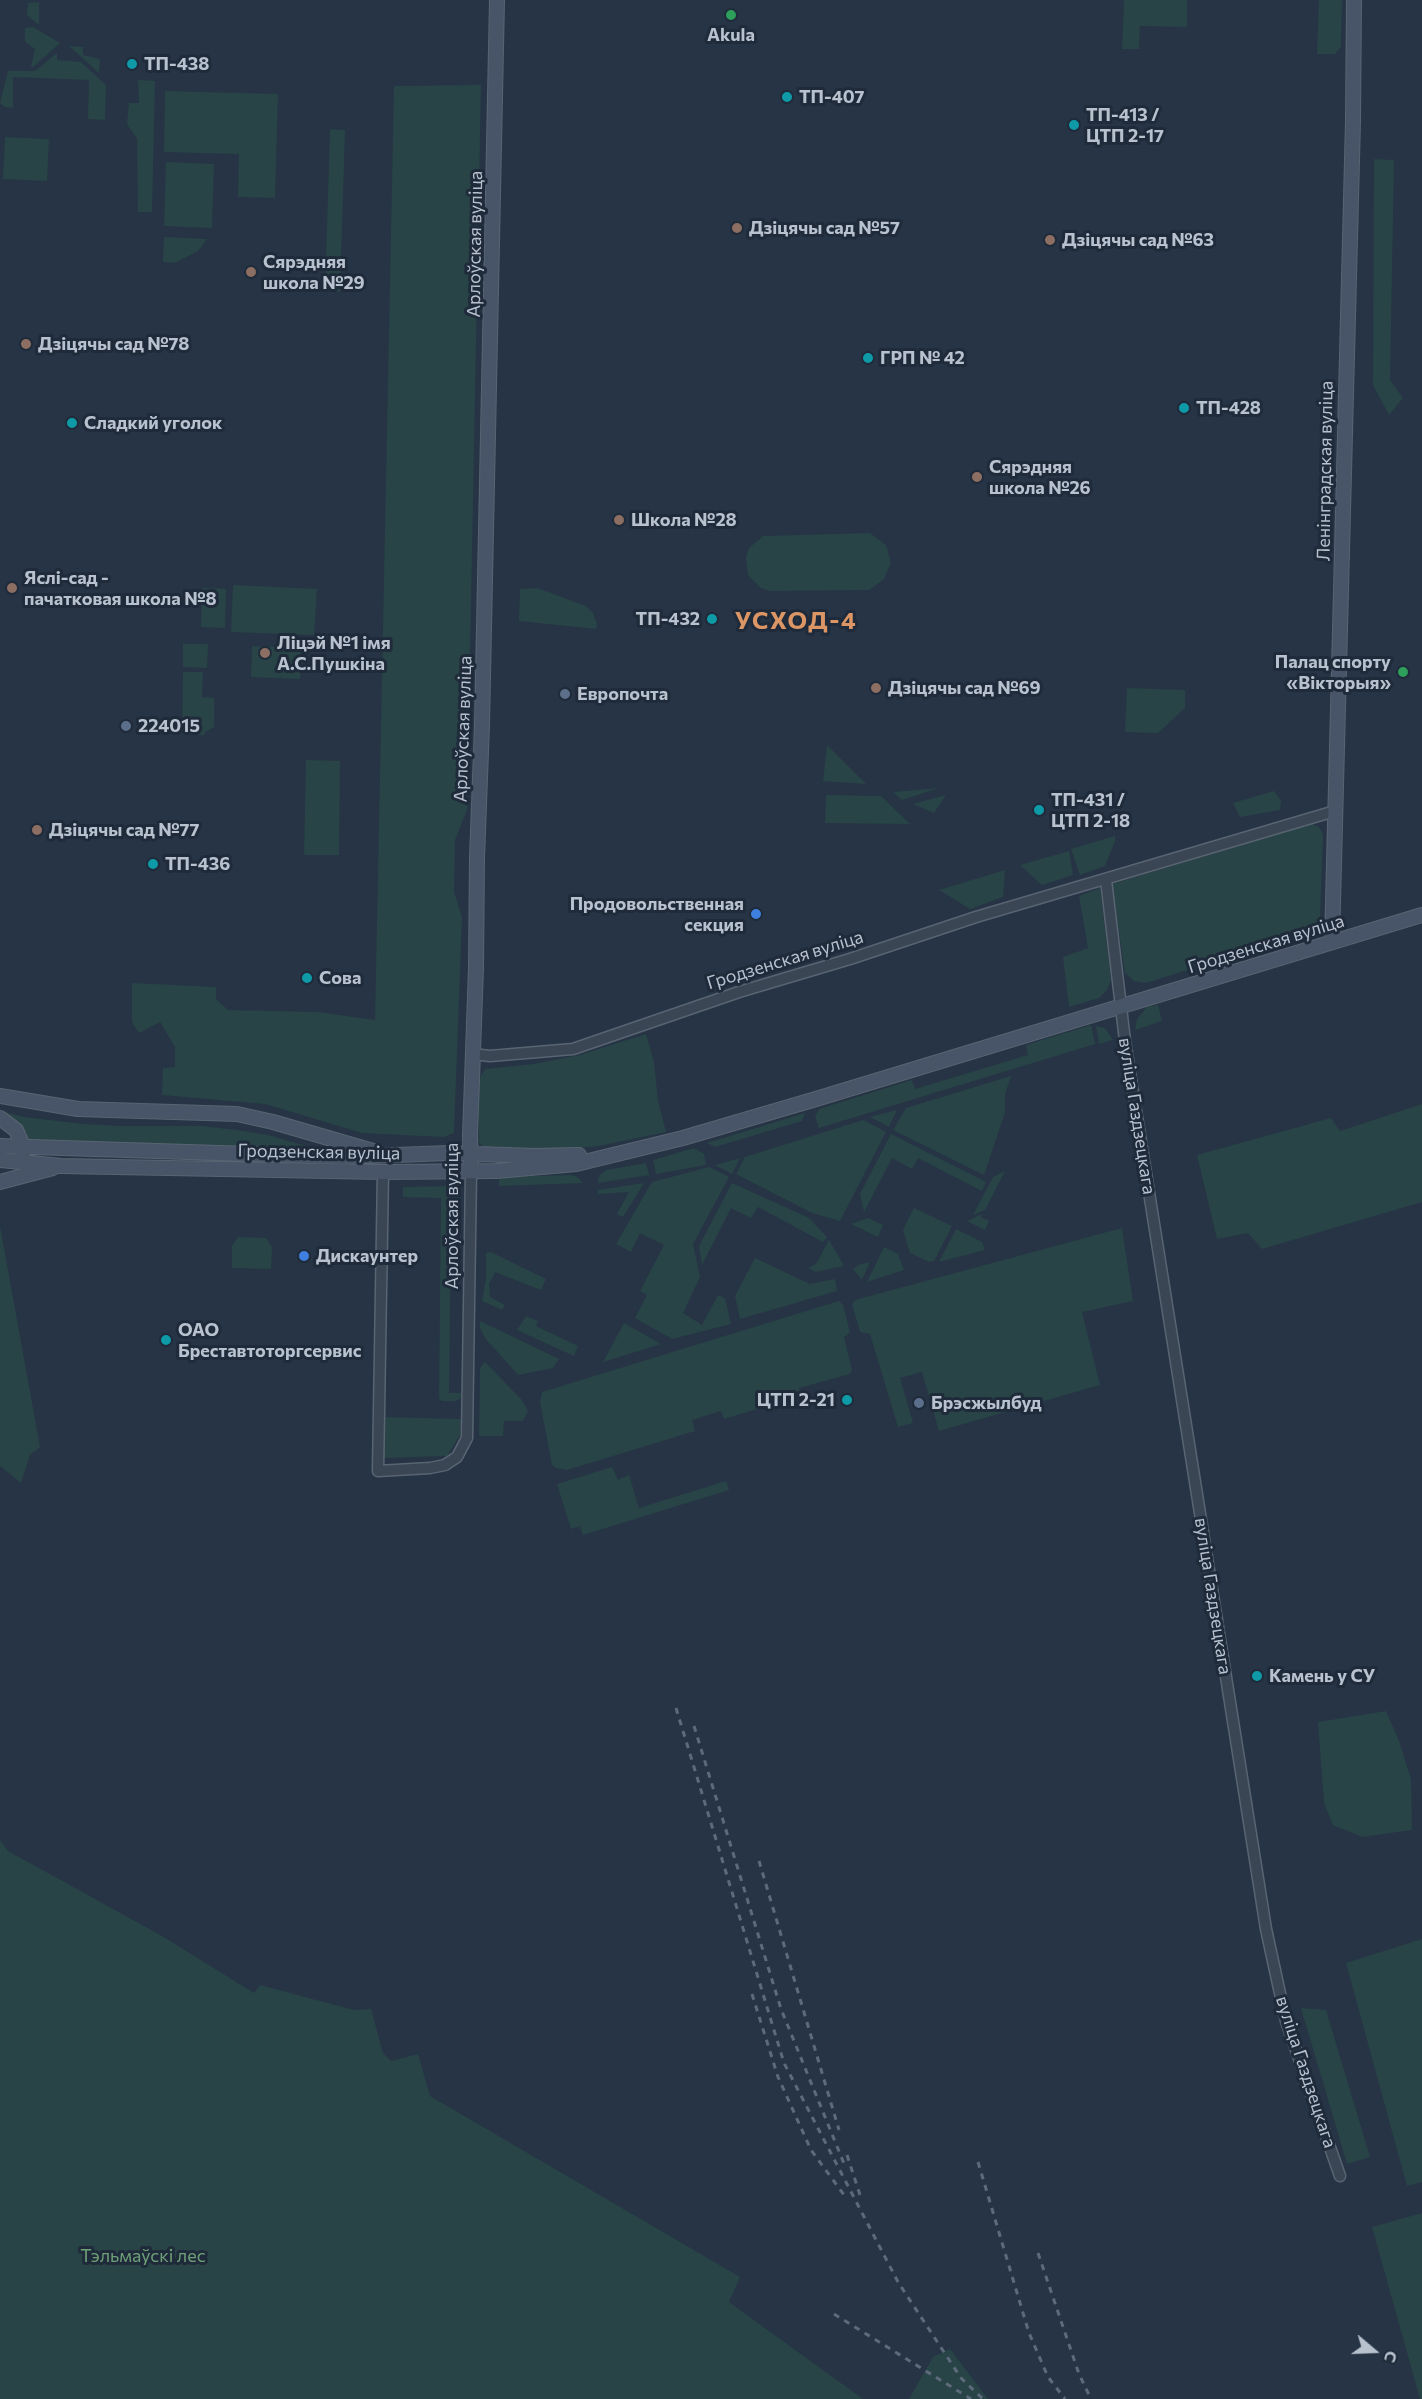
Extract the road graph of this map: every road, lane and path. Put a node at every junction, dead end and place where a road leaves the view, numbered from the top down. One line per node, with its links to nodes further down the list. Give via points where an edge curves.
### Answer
1 (497, 0): 8 (main road, Арлоўская вуліца)
2 (1354, 0): 3 (main road, Ленінградская вуліца)
3 (1335, 811): 4 (street, Гродзенская вуліца); 6 (main road, Ленінградская вуліца)
4 (1106, 880): 7 (street); 8 (street, Гродзенская вуліца, via 976,917 573,1049)
5 (1422, 915): 6 (main road, Гродзенская вуліца)
6 (1332, 942): 7 (main road, Гродзенская вуліца)
7 (1120, 1008): 14 (main road, Гродзенская вуліца, via 694,1135); 22 (street, вуліца Газдзецкага, via 1266,1929 1286,2021)
8 (472, 1054): 13 (main road, Арлоўская вуліца)
9 (0, 1096): 15 (main road, Гродзенская вуліца, via 78,1109 237,1114)
10 (0, 1118): 12 (main road, via 16,1131)
11 (0, 1146): 12 (main road, Гродзенская вуліца)
12 (23, 1146): 15 (main road, Гродзенская вуліца); 17 (main road)
13 (470, 1154): 14 (main road, Гродзенская вуліца); 15 (main road, Гродзенская вуліца); 19 (main road, Арлоўская вуліца)
14 (614, 1154): 19 (main road, Гродзенская вуліца, via 576,1164)
15 (387, 1155)
16 (0, 1160): 17 (main road, Гродзенская вуліца)
17 (22, 1162): 18 (main road, Гродзенская вуліца)
18 (61, 1166): 20 (main road, Гродзенская вуліца); 21 (main road)
19 (471, 1171): 20 (main road, Гродзенская вуліца); 20 (street, Арлоўская вуліца, via 468,1431 464,1445 457,1457 438,1467 378,1471)
20 (383, 1172)
21 (0, 1182)
22 (1340, 2176)

